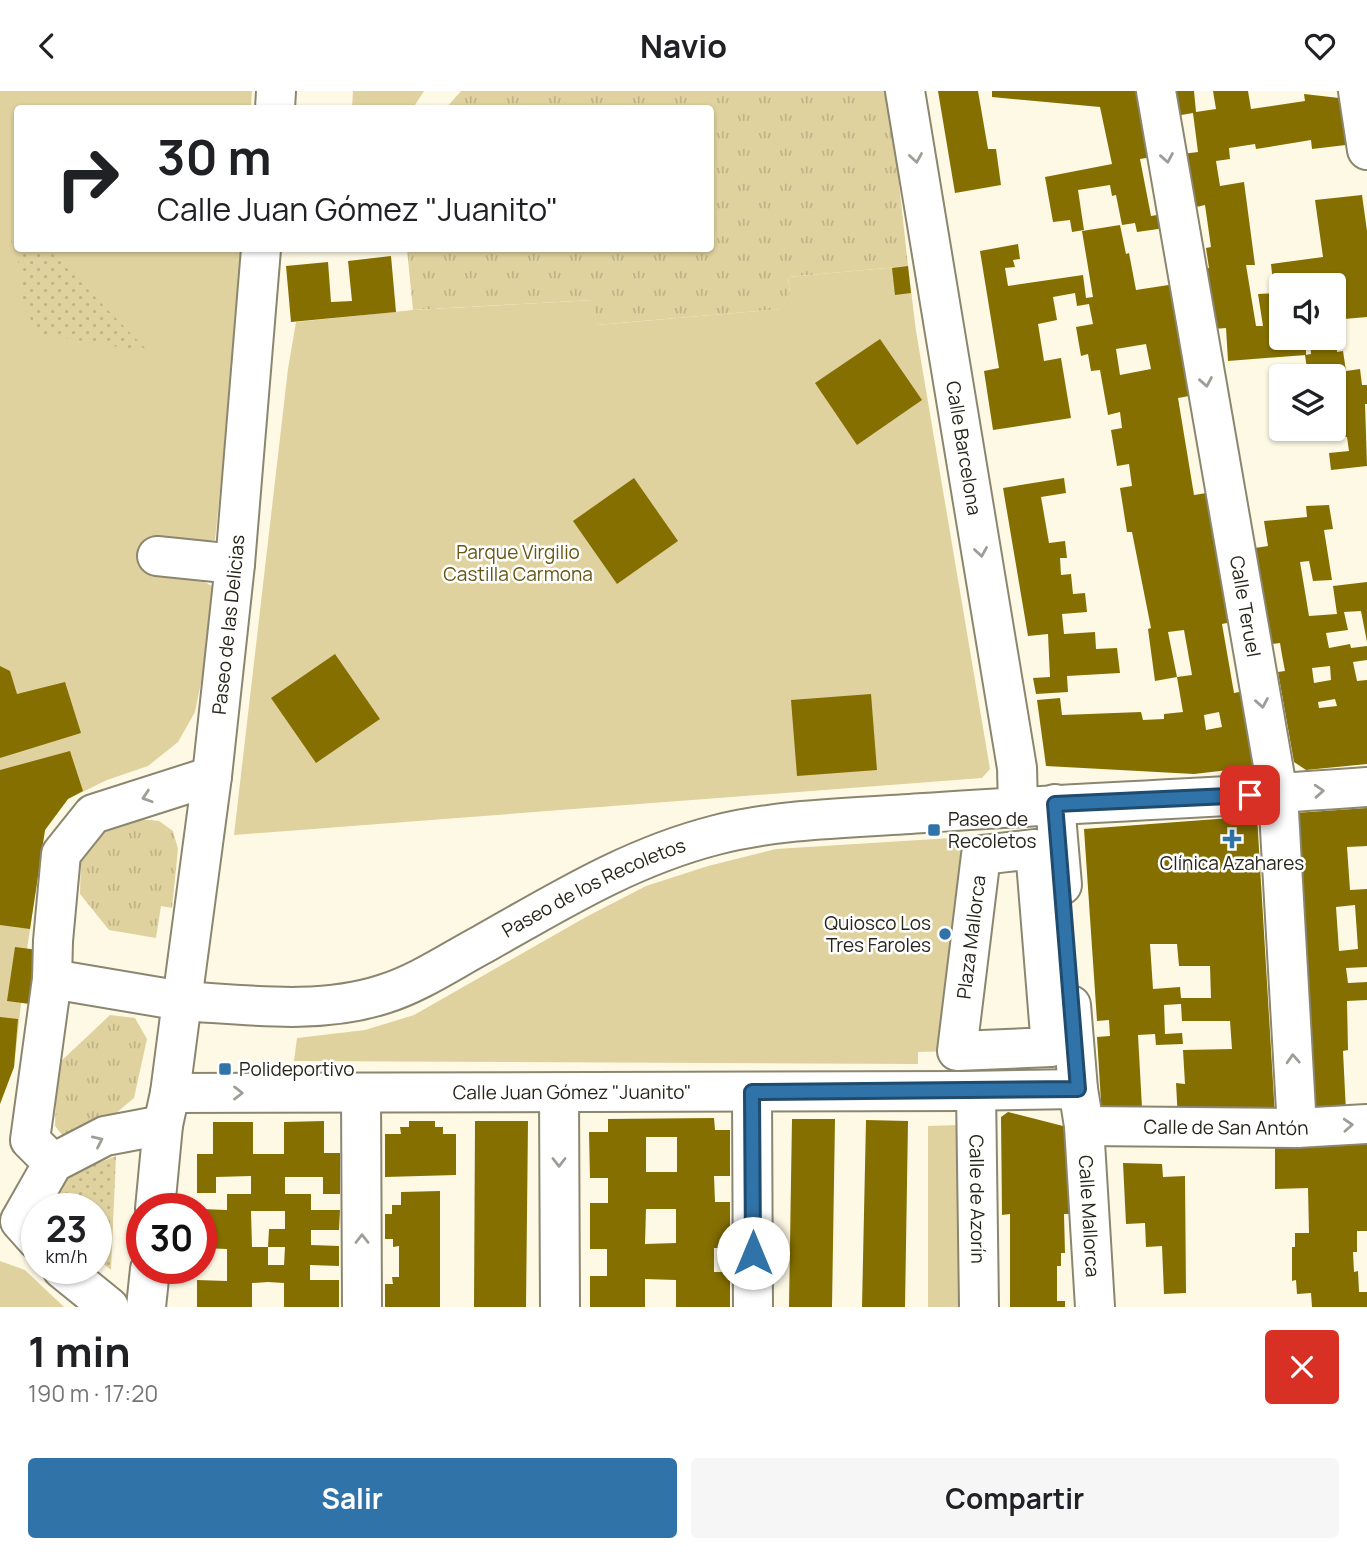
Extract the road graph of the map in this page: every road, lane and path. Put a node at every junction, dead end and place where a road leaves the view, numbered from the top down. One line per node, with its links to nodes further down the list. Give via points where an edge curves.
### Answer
1 (905, 91): 11 (street, Calle Barcelona, one-way to 11, via 1015,754)
2 (1156, 91): 10 (street, Calle Teruel, one-way to 10)
3 (1358, 91): 4 (street)
4 (1367, 150)
5 (261, 252): 7 (street, Paseo de las Delicias)
6 (157, 556): 7 (street)
7 (235, 564): 8 (street, Paseo de las Delicias)
8 (212, 776): 12 (street, one-way to 12, via 93,814 61,854); 13 (street, Paseo de las Delicias)
9 (1367, 787): 10 (street, Paseo de los Recoletos, one-way to 9)
10 (1278, 794): 11 (street, Paseo de los Recoletos); 23 (street, Calle Teruel, one-way to 10)
11 (1037, 805): 13 (street, Paseo de los Recoletos, via 781,823 719,834 658,852 597,879 384,994 287,1007); 15 (street)
12 (52, 979): 13 (street, Paseo de los Recoletos); 24 (street, via 30,1140)
13 (182, 1001): 20 (street, Paseo de las Delicias)
14 (1051, 1047): 14 (street, Plaza Mallorca, via 957,1051 981,855 1035,849)
15 (1078, 1089): 16 (street); 22 (street)
16 (976, 1091): 17 (street, Calle Juan Gómez "Juanito"); 34 (street, Calle de Azorín)
17 (752, 1092): 19 (street, Calle Juan Gómez "Juanito"); 33 (street)
18 (361, 1093): 19 (street, Calle Juan Gómez "Juanito"); 20 (street, Calle Juan Gómez "Juanito", one-way to 18); 31 (street, one-way to 18)
19 (559, 1093): 32 (street, one-way to 32)
20 (166, 1109): 24 (street, Calle Juan Gómez "Juanito", one-way to 20); 26 (street, Paseo de las Delicias)
21 (1367, 1124): 23 (street, Calle de San Antón, one-way to 21)
22 (1084, 1126): 23 (street, Calle de San Antón); 35 (street, Calle Mallorca)
23 (1297, 1128)
24 (53, 1163): 25 (street)
25 (36, 1193)
26 (157, 1193)
27 (81, 1284): 29 (street)
28 (148, 1284): 30 (street)
29 (109, 1307)
30 (146, 1307)
31 (362, 1307)
32 (560, 1307)
33 (753, 1307)
34 (979, 1307)
35 (1095, 1307)

